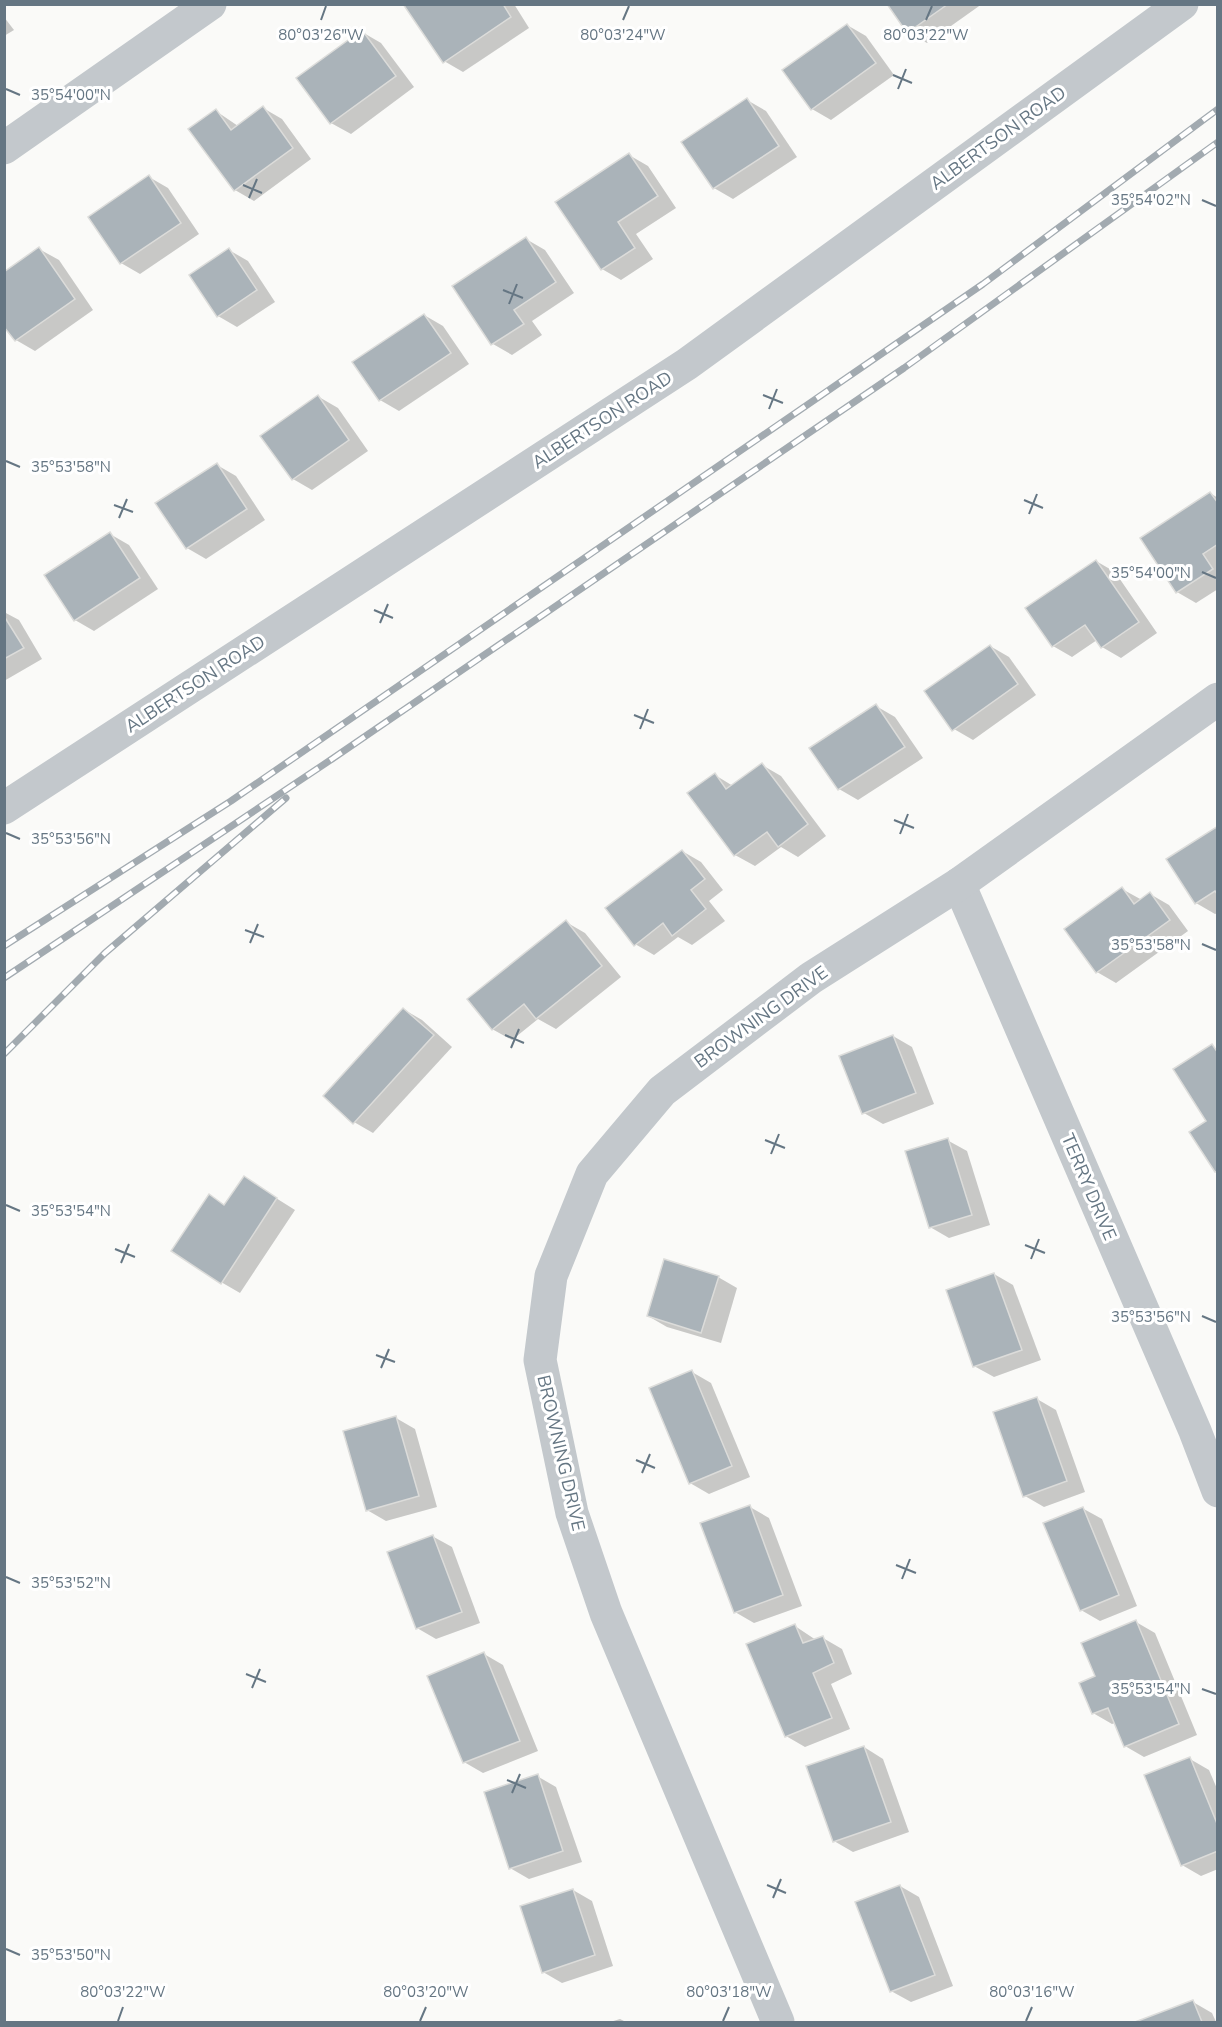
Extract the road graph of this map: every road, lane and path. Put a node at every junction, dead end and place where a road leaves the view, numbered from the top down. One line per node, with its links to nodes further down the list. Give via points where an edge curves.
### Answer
1 (210, 4): 3 (street)
2 (1182, 4): 5 (street, ALBERTSON ROAD, via 687,364)
3 (4, 148)
4 (1218, 699): 6 (street, BROWNING DRIVE)
5 (4, 808)
6 (959, 884): 7 (street, TERRY DRIVE); 9 (street, BROWNING DRIVE, via 811,978 662,1091 592,1174 551,1276 540,1360 572,1513 606,1613)
7 (1206, 1427): 8 (street, TERRY DRIVE)
8 (1218, 1491)
9 (778, 2022)

